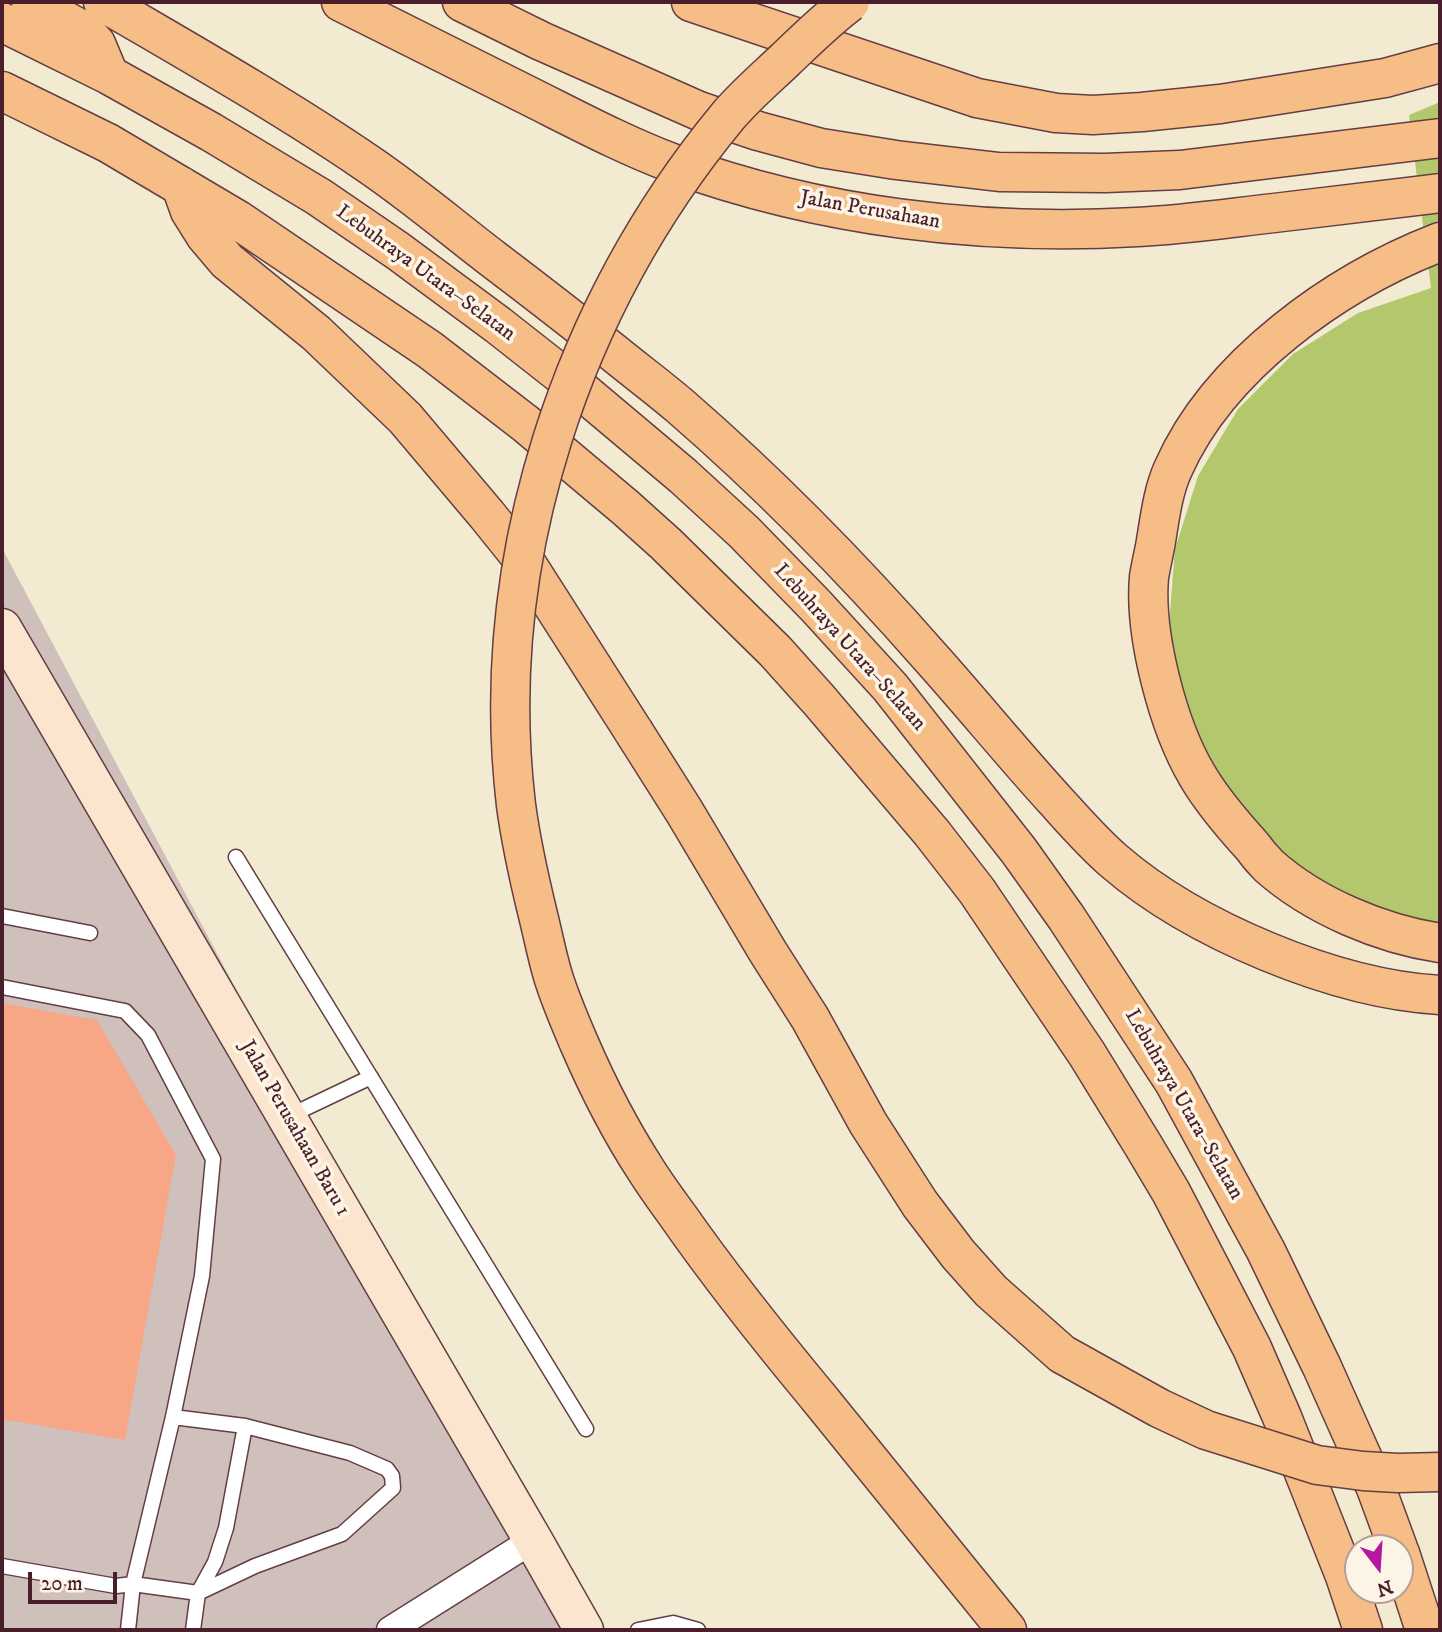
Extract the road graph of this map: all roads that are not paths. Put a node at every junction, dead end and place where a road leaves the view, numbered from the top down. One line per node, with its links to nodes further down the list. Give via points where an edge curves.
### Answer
1 (31, 2): 9 (main road, via 84,32 96,44)
2 (103, 2): 21 (main road, via 366,162 678,404 748,467 881,602 1079,826 1114,861 1153,890 1240,939 1332,975)
3 (341, 2): 13 (main road, Jalan Perusahaan, via 668,162 759,190 874,215 943,225 1072,230 1183,224)
4 (463, 2): 11 (main road, via 699,111 821,148 896,160 999,172 1105,173 1180,170)
5 (691, 2): 8 (main road, via 977,98 1056,113 1142,113 1220,104 1385,78)
6 (850, 2): 40 (main road, bridge, via 731,113 658,211 628,260 567,393 539,486 516,611 511,670 516,802 523,853 553,977 606,1101 646,1170 760,1326)
7 (2, 22): 9 (main road, Lebuhraya Utara–Selatan)
8 (1440, 63)
9 (109, 75): 28 (main road, Lebuhraya Utara–Selatan, via 319,197 498,325 582,391 744,532 890,687 1019,851 1174,1082 1272,1262)
10 (2, 91): 12 (main road, via 108,143)
11 (1429, 139)
12 (181, 186): 27 (main road, bridge, via 190,211 227,261 316,333 405,418 528,566 684,811 920,1203 991,1291 1062,1354 1206,1430 1317,1465); 41 (main road, via 430,350 626,508 775,651 932,833 977,891 1074,1036 1177,1203 1252,1348)
13 (1434, 194)
14 (1440, 242): 19 (main road, via 1387,265 1276,338 1207,410 1172,472 1149,578 1149,610 1161,678 1181,743 1217,805 1269,866 1303,891 1390,932)
15 (2, 628): 23 (street, Jalan Perusahaan Baru 1)
16 (236, 857): 22 (lane)
17 (2, 916): 18 (lane)
18 (90, 933)
19 (1440, 943)
20 (2, 987): 24 (lane, via 125,1011 148,1035 213,1159 202,1276)
21 (1440, 995)
22 (371, 1077): 23 (lane); 26 (lane)
23 (287, 1118): 29 (street, Jalan Perusahaan Baru 1)
24 (173, 1418): 25 (lane); 31 (lane)
25 (245, 1426): 32 (lane, via 226,1528); 32 (lane, via 350,1453 387,1469 393,1476 393,1488 342,1534)
26 (586, 1429)
27 (1440, 1472)
28 (1393, 1534)
29 (533, 1540): 36 (street); 37 (street, Jalan Perusahaan Baru 1)
30 (2, 1566): 31 (lane, via 116,1586)
31 (133, 1584): 32 (lane); 34 (lane)
32 (198, 1593): 35 (lane)
33 (1414, 1596): 42 (main road, Lebuhraya Utara–Selatan)
34 (128, 1630)
35 (193, 1630)
36 (390, 1630)
37 (584, 1630)
38 (638, 1630): 39 (lane, via 673,1623)
39 (698, 1630)
40 (1007, 1630)
41 (1363, 1630)
42 (1425, 1630)

